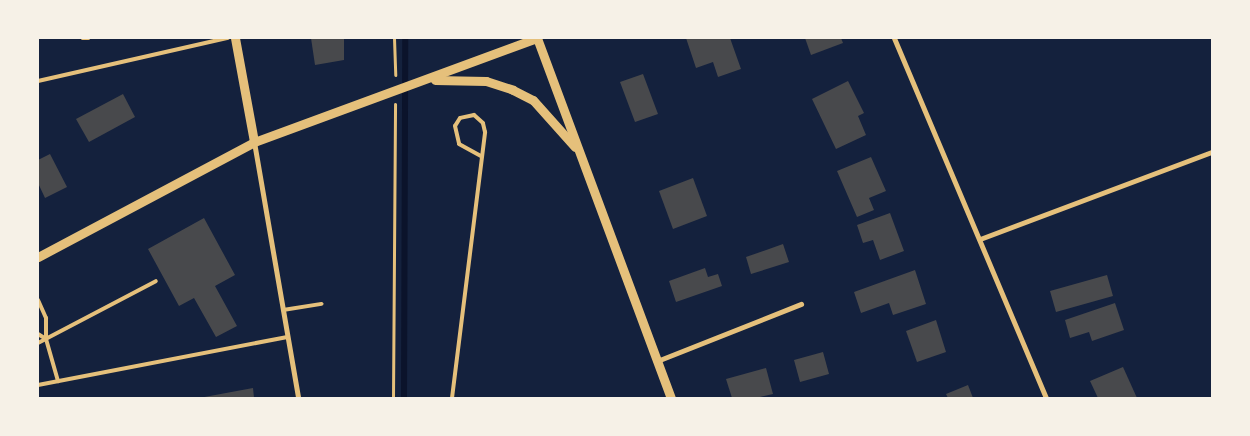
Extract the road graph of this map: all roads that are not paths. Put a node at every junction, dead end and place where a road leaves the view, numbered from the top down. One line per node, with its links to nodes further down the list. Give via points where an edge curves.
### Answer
1 (228, 38): 6 (lane)
2 (235, 38): 7 (street)
3 (537, 38): 5 (street); 8 (street)
4 (894, 38): 11 (street)
5 (425, 80): 7 (street); 8 (street, via 486,81 513,90 545,111)
6 (38, 81)
7 (254, 142): 12 (street); 17 (street)
8 (579, 152): 22 (street)
9 (1212, 152): 11 (street)
10 (481, 156): 10 (lane, via 459,144 455,126 460,118 474,115 483,123); 26 (lane)
11 (980, 239): 28 (street)
12 (38, 257)
13 (156, 281): 20 (lane)
14 (38, 300): 20 (lane, via 46,318)
15 (322, 304): 17 (lane)
16 (801, 304): 22 (street)
17 (283, 310): 19 (street)
18 (38, 334): 20 (lane)
19 (287, 337): 23 (lane); 25 (street)
20 (46, 339): 21 (lane); 23 (lane)
21 (38, 344)
22 (657, 361): 27 (street)
23 (58, 381): 24 (lane)
24 (38, 385)
25 (298, 398)
26 (452, 398)
27 (671, 398)
28 (1046, 398)

